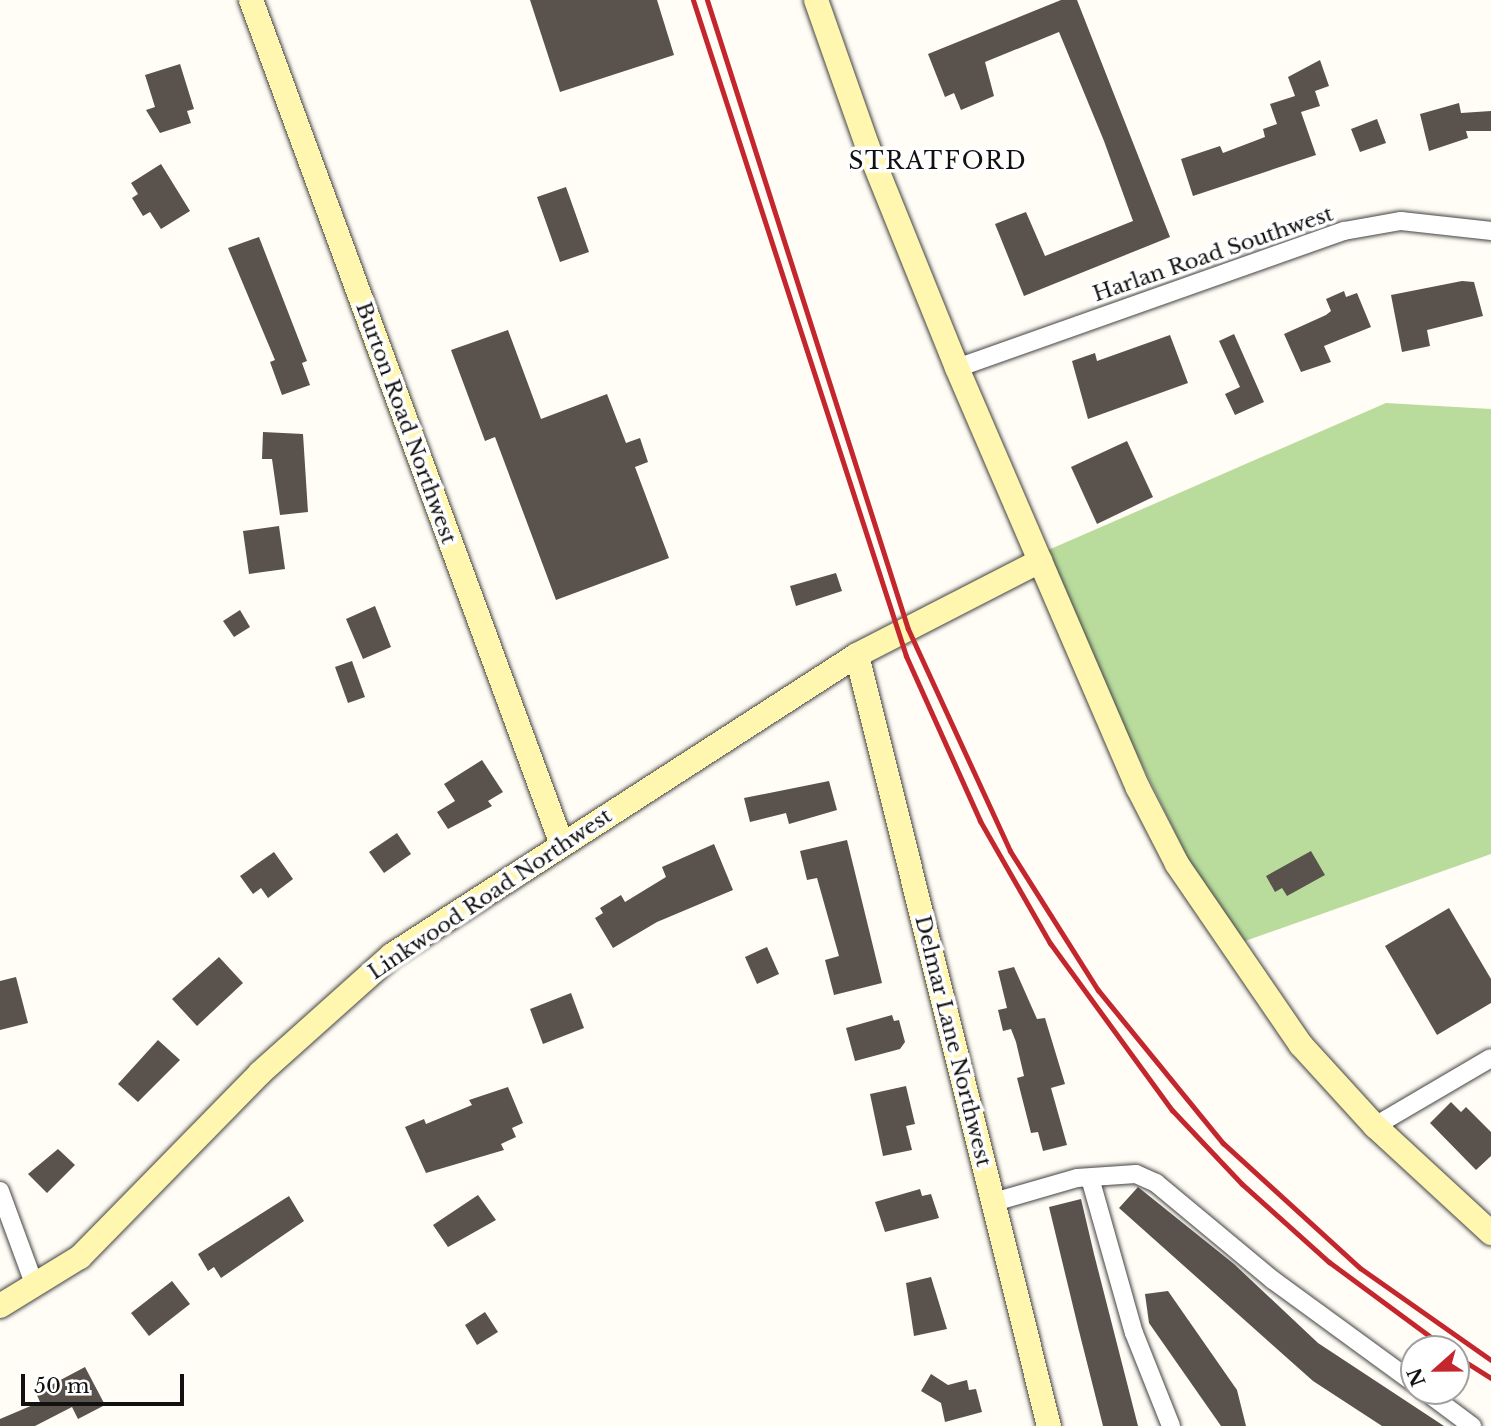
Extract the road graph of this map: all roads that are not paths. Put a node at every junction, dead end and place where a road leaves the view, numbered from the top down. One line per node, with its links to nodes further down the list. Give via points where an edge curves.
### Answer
1 (251, 0): 7 (street, Burton Road Northwest)
2 (816, 0): 4 (street, via 867,145)
3 (1491, 232): 4 (street, Harlan Road Southwest, via 1401,221 1344,231)
4 (957, 368): 5 (street)
5 (1040, 561): 6 (street, Linkwood Road Northwest); 9 (street, via 1177,864 1301,1045)
6 (857, 655): 7 (street, Linkwood Road Northwest); 12 (street, Delmar Lane Northwest)
7 (562, 845): 14 (street, Linkwood Road Northwest, via 392,955 334,1001 143,1199 80,1257)
8 (1491, 1058): 9 (street)
9 (1375, 1126): 13 (street)
10 (1090, 1178): 12 (street); 16 (street, via 1136,1174 1156,1183 1273,1280); 19 (street, via 1134,1333)
11 (0, 1191): 14 (street)
12 (994, 1202): 18 (street, Delmar Lane Northwest)
13 (1491, 1233)
14 (35, 1286): 15 (street, Linkwood Road Northwest)
15 (0, 1306)
16 (1400, 1373)
17 (1443, 1405): 20 (street)
18 (1049, 1426)
19 (1171, 1426)
20 (1472, 1426)

